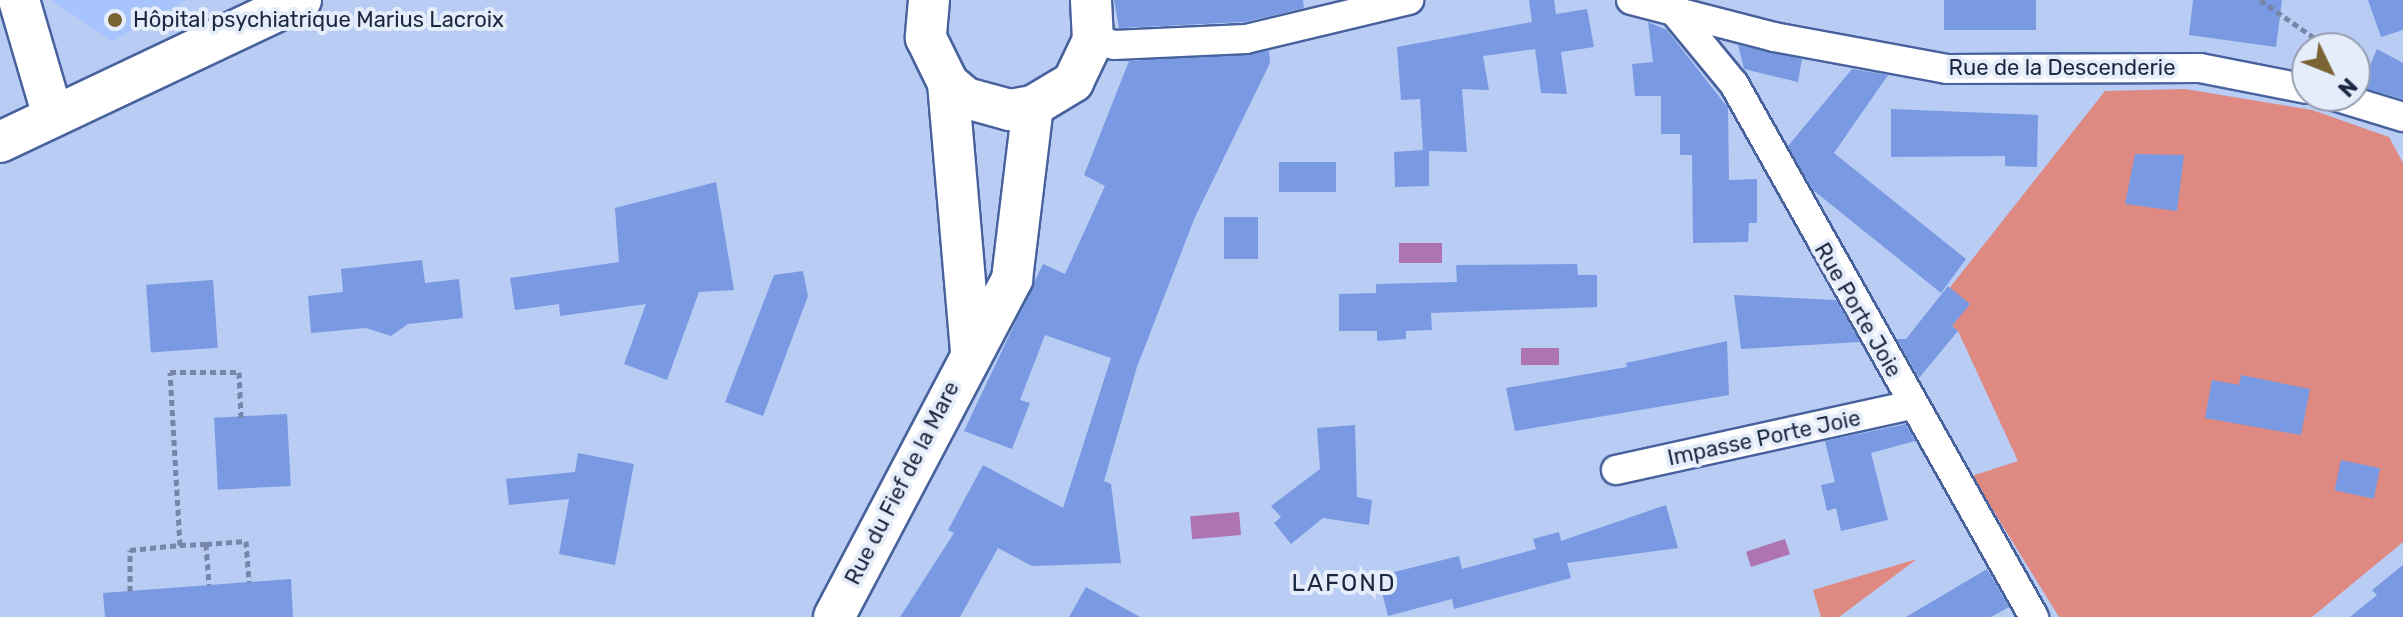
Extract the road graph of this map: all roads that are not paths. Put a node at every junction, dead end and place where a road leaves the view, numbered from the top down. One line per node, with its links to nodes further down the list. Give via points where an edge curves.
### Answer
1 (19, 0): 13 (main road)
2 (301, 0): 13 (main road)
3 (929, 0): 9 (main road, via 926,38)
4 (1091, 0): 8 (main road)
5 (1409, 0): 8 (street, via 1246,39 1114,45)
6 (1631, 0): 7 (street, Rue de la Descenderie)
7 (1673, 10): 10 (street, Rue de la Descenderie, via 1774,37 1947,69 2200,68); 17 (street, Rue Porte Joie, via 1734,84)
8 (1093, 40): 11 (main road, via 1073,82)
9 (948, 83): 11 (main road, via 988,107); 16 (main road)
10 (2291, 86)
11 (1033, 106): 16 (main road, Rue du Fief de la Mare, via 1012,279)
12 (2371, 107): 14 (street)
13 (53, 116): 15 (main road)
14 (2403, 117)
15 (0, 142)
16 (971, 350): 19 (main road, Rue du Fief de la Mare)
17 (1912, 405): 18 (street, Impasse Porte Joie); 20 (street, Rue Porte Joie)
18 (1616, 470)
19 (834, 617)
20 (2034, 617)

